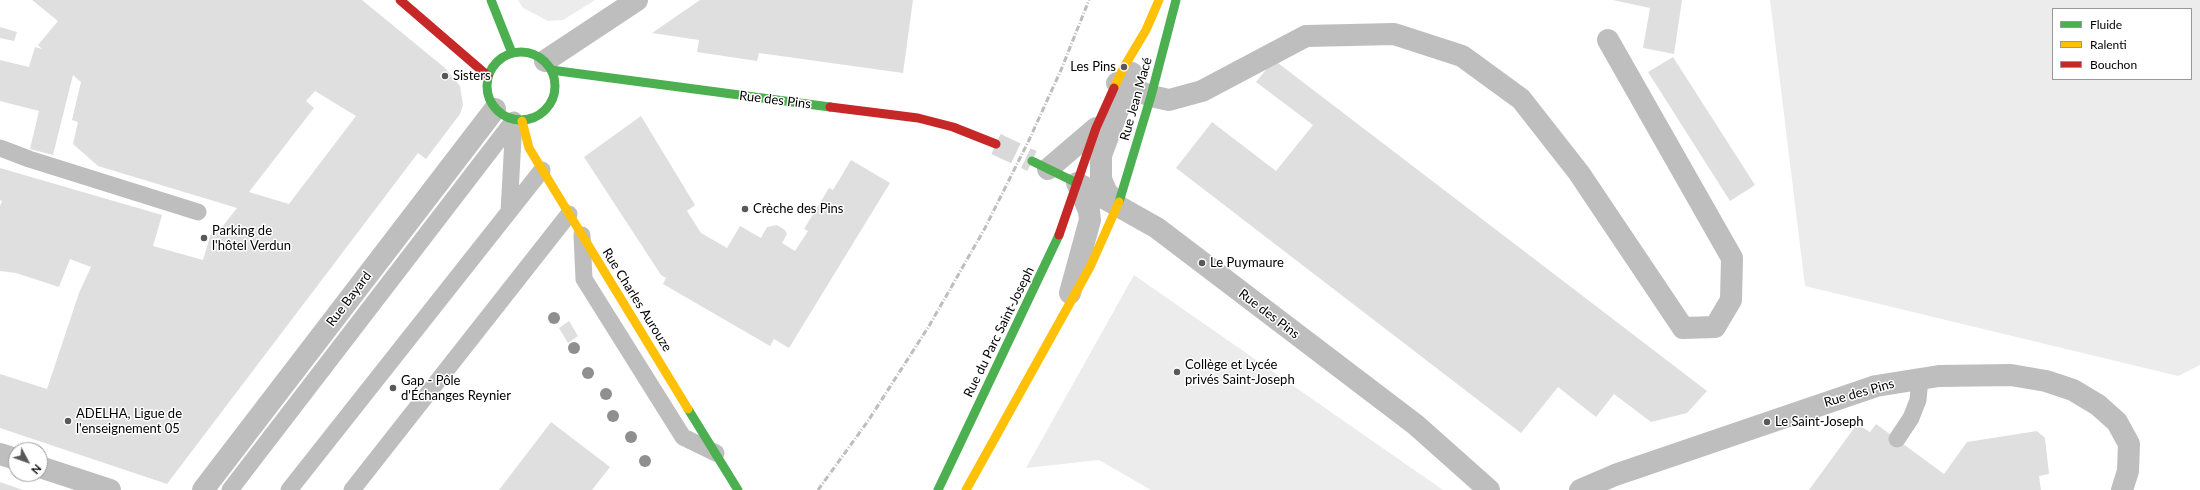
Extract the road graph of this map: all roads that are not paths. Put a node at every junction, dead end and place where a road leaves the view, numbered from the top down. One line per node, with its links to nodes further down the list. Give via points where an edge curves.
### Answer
1 (400, 0): 10 (street)
2 (491, 0): 8 (street)
3 (637, 0): 9 (street)
4 (1159, 0): 6 (street)
5 (1176, 0): 12 (street, Rue Jean Macé)
6 (1146, 30): 11 (street)
7 (1608, 40): 12 (street, via 1732,258 1731,300 1715,327 1683,328 1579,173 1521,99 1462,56 1394,34 1306,36 1202,91 1169,100)
8 (512, 53): 9 (street, via 527,52); 10 (street, via 497,61)
9 (548, 65): 14 (street, via 556,87 550,105 535,117); 16 (street, Rue des Pins, via 918,118 953,127)
10 (488, 76): 13 (street, via 487,90)
11 (1122, 85): 12 (street); 15 (street, Rue Jean Macé); 21 (street, via 1101,155 1101,179 1106,191)
12 (1151, 96): 21 (street, Rue Jean Macé)
13 (495, 109): 14 (street, via 502,115); 32 (street, Rue Bayard)
14 (518, 120): 19 (street, via 529,148); 23 (lane); 33 (lane)
15 (1096, 128): 18 (street); 20 (street, Rue Jean Macé)
16 (996, 144)
17 (0, 148): 22 (lane)
18 (1040, 165): 20 (street, Rue des Pins)
19 (542, 170): 23 (lane); 24 (street)
20 (1077, 183): 21 (street, Rue des Pins); 26 (street, via 1089,211 1090,220); 37 (street, Rue du Parc Saint-Joseph, via 1055,246)
21 (1118, 205): 26 (street, via 1090,267); 39 (street, Rue des Pins, via 1158,228 1416,424)
22 (198, 212)
23 (508, 212): 34 (lane)
24 (569, 214): 25 (street); 35 (lane)
25 (582, 235): 29 (lane, via 584,279 683,437)
26 (1063, 316): 38 (street)
27 (1920, 378): 28 (lane, via 1918,400 1911,418); 40 (street, Rue des Pins, via 1876,386 1614,475); 41 (street, Rue des Pins, via 2011,375 2046,381 2073,390 2098,405 2117,422 2129,444 2128,471)
28 (1897, 439)
29 (716, 454): 36 (street)
30 (48, 470): 31 (street)
31 (110, 490)
32 (203, 490)
33 (230, 490)
34 (289, 490)
35 (352, 490)
36 (738, 490)
37 (938, 490)
38 (966, 490)
39 (1489, 490)
40 (1580, 490)
41 (2122, 490)

